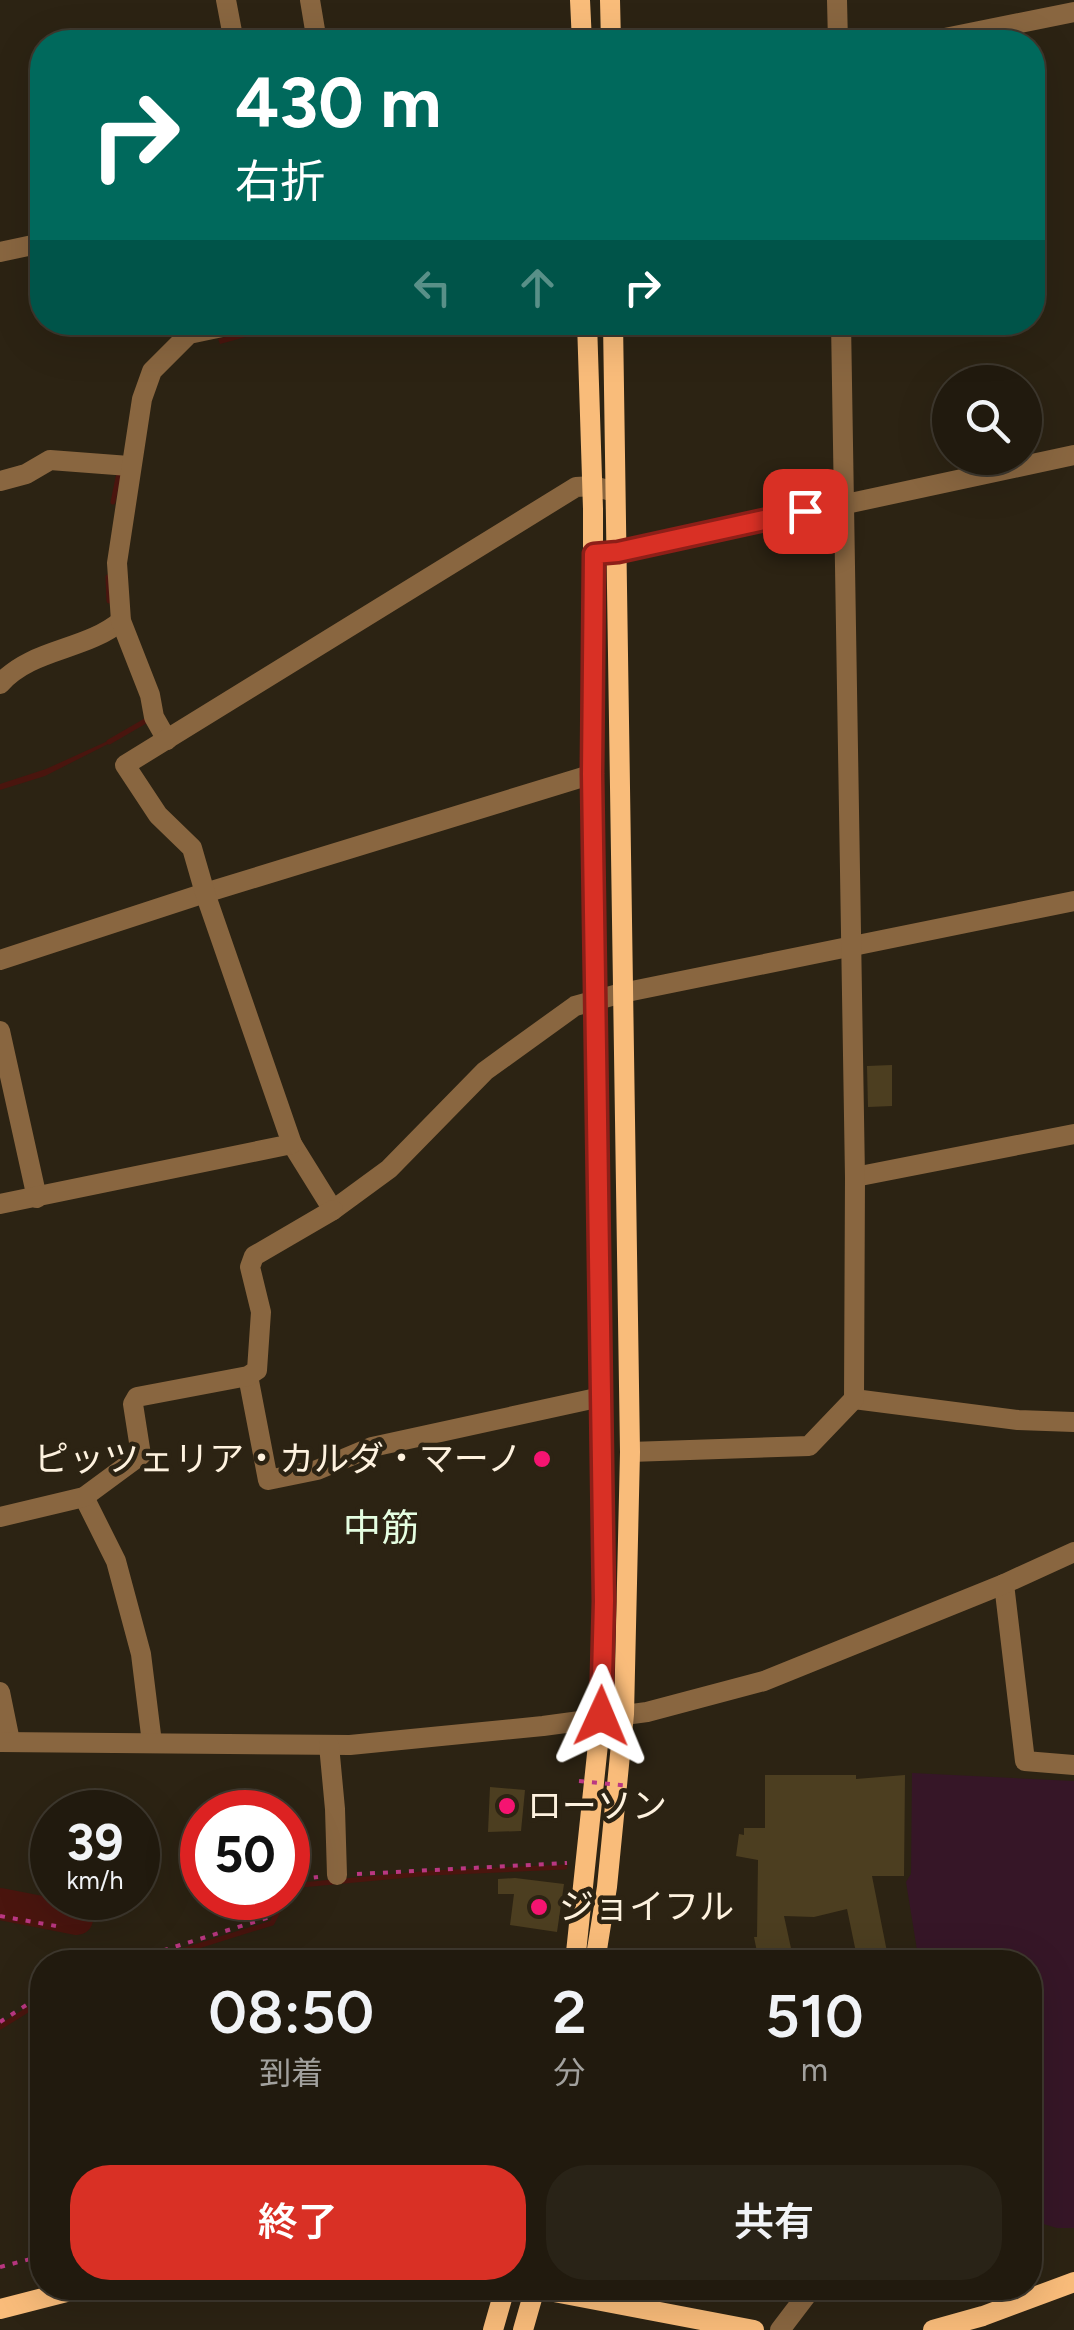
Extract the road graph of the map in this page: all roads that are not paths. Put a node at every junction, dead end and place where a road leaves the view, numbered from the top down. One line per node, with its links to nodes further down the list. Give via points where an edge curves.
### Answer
1 (226, 0): 7 (street)
2 (310, 0): 8 (street)
3 (580, 0): 9 (main road)
4 (610, 0): 10 (main road)
5 (838, 0): 11 (street)
6 (1074, 12): 12 (street)
7 (232, 30)
8 (315, 30)
9 (581, 30)
10 (611, 30)
11 (838, 30)
12 (985, 30)
13 (30, 246): 14 (street)
14 (0, 252)
15 (181, 335): 20 (street, via 152,372)
16 (587, 335): 22 (main road)
17 (613, 335): 23 (main road)
18 (841, 335): 24 (street)
19 (1074, 455): 24 (street)
20 (129, 466): 21 (street, via 50,460); 27 (street)
21 (0, 481)
22 (593, 486): 23 (street); 26 (main road); 29 (street, via 576,486)
23 (616, 492): 25 (main road)
24 (842, 503): 25 (street); 33 (street)
25 (618, 552): 26 (street); 35 (main road)
26 (594, 554): 30 (main road)
27 (116, 626): 28 (street, via 27,661); 29 (street)
28 (0, 684)
29 (167, 740): 31 (street, via 125,765 158,815 192,848)
30 (592, 774): 31 (street); 36 (main road)
31 (204, 893): 34 (street); 39 (street)
32 (1074, 901): 33 (street)
33 (850, 948): 35 (street); 40 (street)
34 (0, 960)
35 (622, 993): 36 (street); 48 (main road)
36 (598, 1000): 43 (street, via 574,1006 485,1071 389,1169); 45 (main road)
37 (0, 1031): 41 (street)
38 (1074, 1134): 40 (street)
39 (292, 1144): 41 (street); 43 (street)
40 (854, 1176): 46 (street)
41 (37, 1198): 42 (street)
42 (0, 1204)
43 (333, 1210): 44 (street, via 254,1256 250,1267 261,1312 257,1370)
44 (248, 1376): 45 (street, via 268,1480 318,1470 372,1447); 49 (street, via 137,1397 141,1455)
45 (600, 1397): 55 (main road)
46 (854, 1399): 47 (street); 48 (street, via 809,1446)
47 (1074, 1422)
48 (630, 1452): 54 (main road)
49 (84, 1497): 50 (street); 57 (street, via 116,1561 142,1654)
50 (0, 1517)
51 (1074, 1552): 52 (street)
52 (1004, 1584): 54 (street, via 764,1681); 59 (street, via 1025,1761)
53 (0, 1692): 56 (street)
54 (624, 1714): 55 (street); 62 (main road)
55 (601, 1716): 58 (street); 61 (main road)
56 (5, 1741): 57 (street)
57 (152, 1744): 58 (street)
58 (329, 1745): 60 (street)
59 (1074, 1765)
60 (337, 1875)
61 (576, 1950)
62 (597, 1950)
63 (1074, 2282): 64 (main road)
64 (1042, 2294)
65 (35, 2300): 71 (main road)
66 (502, 2300): 72 (main road)
67 (532, 2300): 73 (main road)
68 (598, 2300): 74 (main road)
69 (803, 2300): 75 (street)
70 (1026, 2300): 76 (main road)
71 (0, 2309)
72 (493, 2330)
73 (523, 2330)
74 (754, 2330)
75 (780, 2330)
76 (933, 2330)

